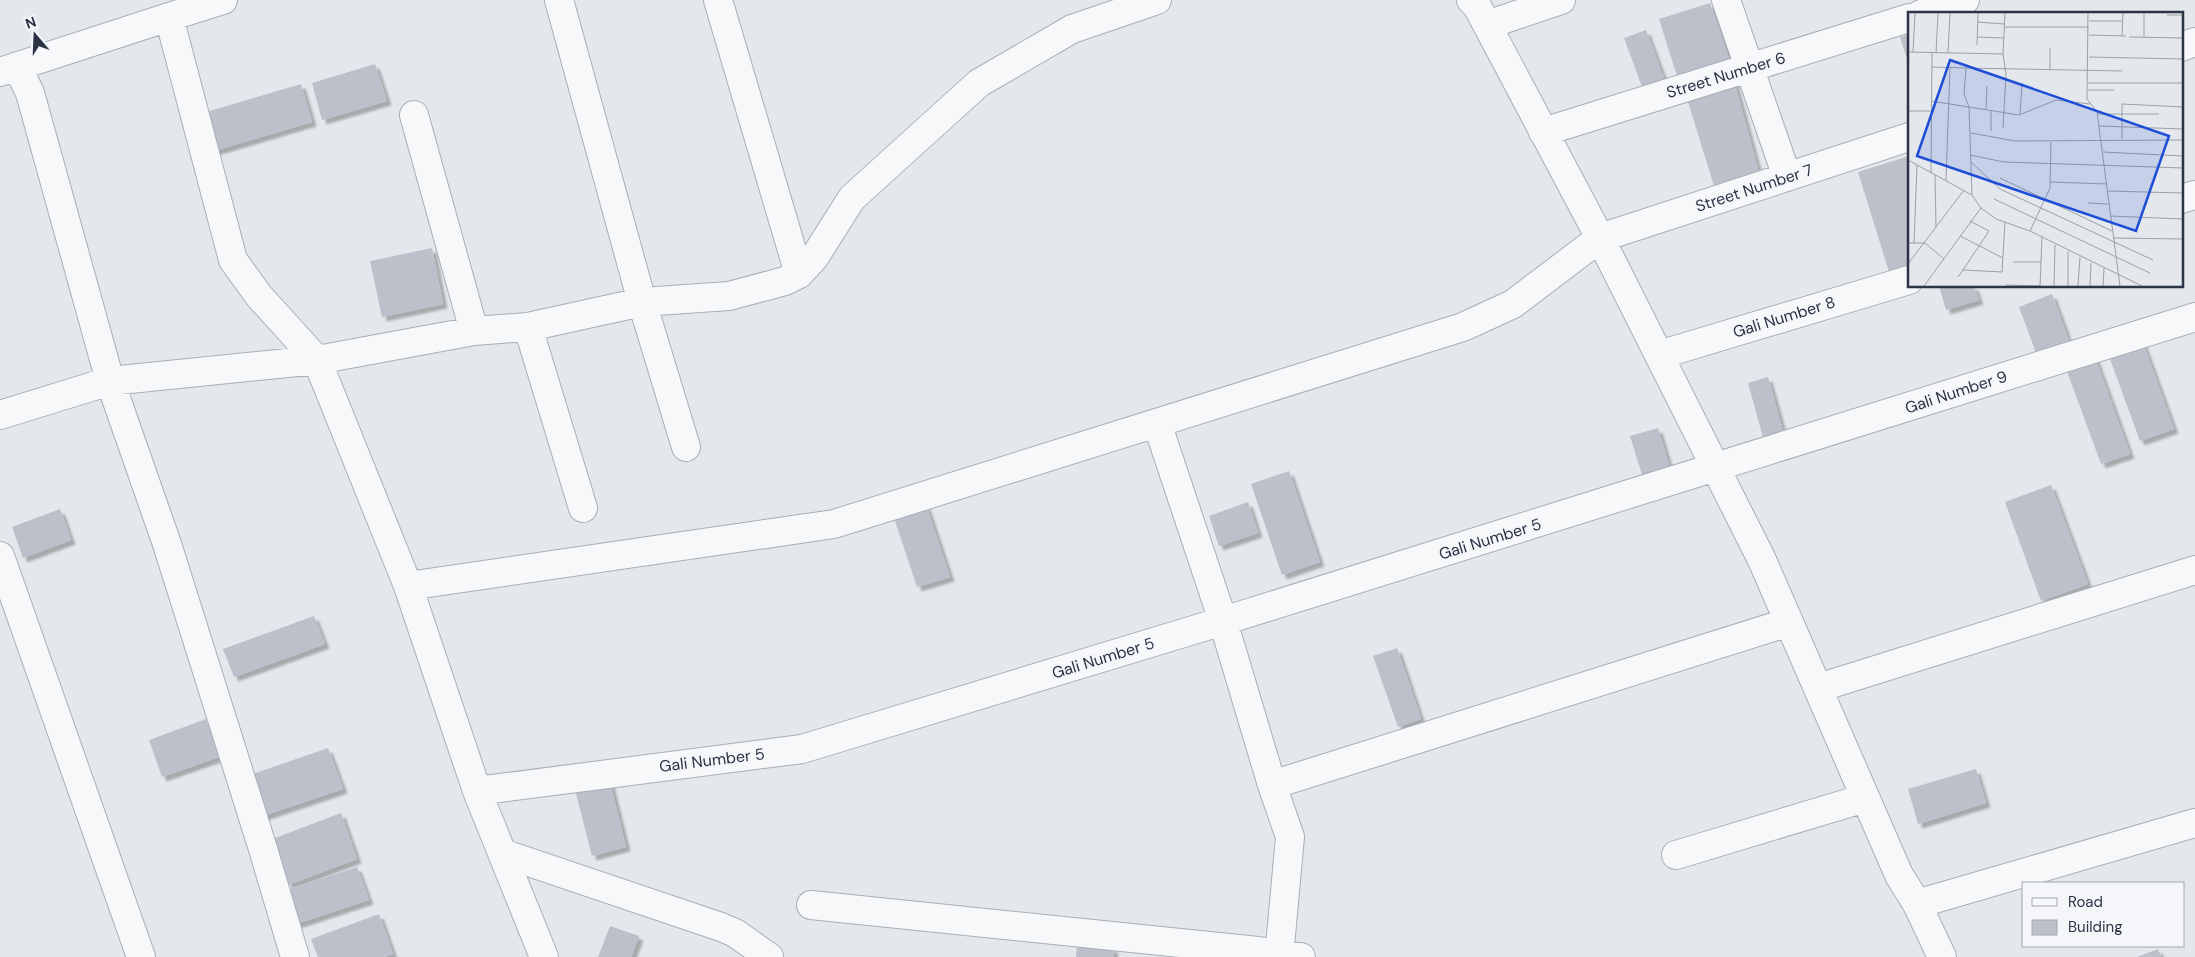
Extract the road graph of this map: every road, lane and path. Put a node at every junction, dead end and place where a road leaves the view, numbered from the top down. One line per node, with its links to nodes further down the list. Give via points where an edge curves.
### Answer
1 (223, 0): 10 (street)
2 (559, 0): 26 (street)
3 (718, 0): 24 (street)
4 (1156, 0): 24 (street, via 1072,29 979,84 852,198 814,258)
5 (1471, 0): 12 (street)
6 (1561, 0): 12 (street)
7 (1726, 0): 15 (street)
8 (1965, 0): 9 (street)
9 (1927, 12)
10 (169, 17): 16 (street); 31 (street, via 233,260 259,296)
11 (1908, 18): 15 (street, Street Number 6)
12 (1488, 25): 18 (street)
13 (2195, 42): 14 (street)
14 (2182, 47)
15 (1749, 68): 18 (street, Street Number 6); 20 (street)
16 (8, 69): 32 (street, via 30,93)
17 (414, 115): 29 (street)
18 (1544, 132): 23 (street)
19 (1908, 137): 20 (street, Street Number 7)
20 (1787, 177): 23 (street, Street Number 7)
21 (2195, 195): 22 (street)
22 (2182, 199)
23 (1600, 238): 30 (street); 34 (street, Street Number 7, via 1513,304 1463,327)
24 (799, 274): 26 (street, via 729,296)
25 (1908, 280): 30 (street, Gali Number 8)
26 (642, 302): 28 (street); 35 (street)
27 (2195, 316): 36 (street, Gali Number 9)
28 (528, 327): 29 (street); 37 (street)
29 (474, 331): 31 (street)
30 (1659, 354): 36 (street)
31 (317, 360): 32 (street); 40 (street)
32 (110, 381): 33 (street); 54 (street, via 167,544)
33 (0, 415)
34 (1157, 423): 40 (street, Street Number 7, via 834,524); 41 (street)
35 (686, 447)
36 (1716, 468): 41 (street, Gali Number 5); 42 (street)
37 (583, 508)
38 (0, 556): 53 (street)
39 (2195, 570): 43 (street)
40 (408, 586): 45 (street)
41 (1223, 621): 44 (street); 45 (street, Gali Number 5, via 802,749)
42 (1789, 622): 43 (street); 44 (street)
43 (1818, 688): 46 (street)
44 (1272, 785): 52 (street, via 1290,837)
45 (477, 791): 48 (street)
46 (1865, 798): 49 (street); 50 (street, via 1899,875)
47 (2195, 823): 50 (street)
48 (502, 852): 55 (street); 56 (street, via 721,926)
49 (1676, 855)
50 (1917, 904): 57 (street)
51 (812, 905): 52 (street)
52 (1287, 956)
53 (141, 957)
54 (295, 957)
55 (544, 957)
56 (769, 957)
57 (1942, 957)

